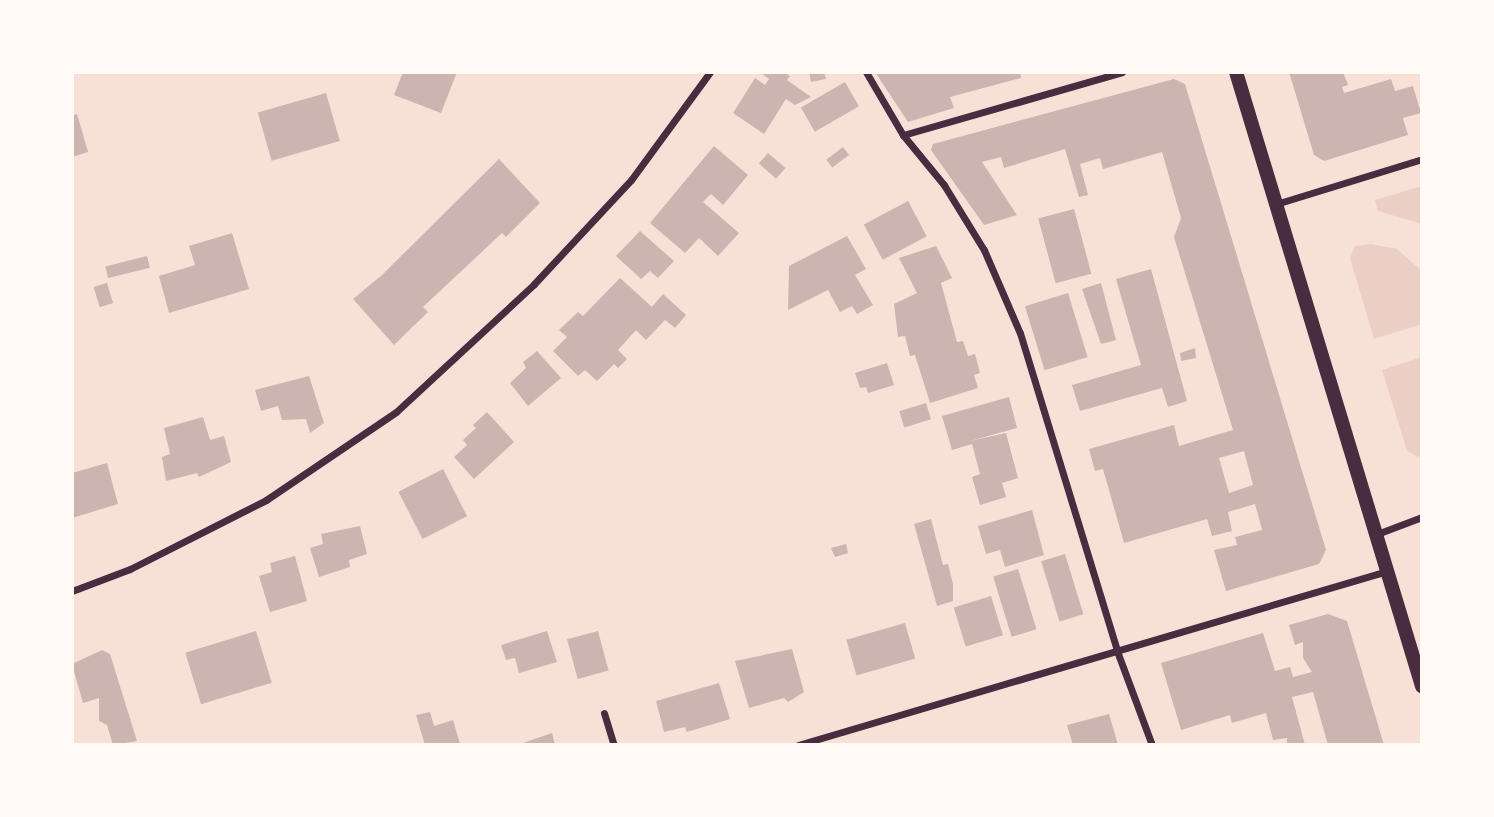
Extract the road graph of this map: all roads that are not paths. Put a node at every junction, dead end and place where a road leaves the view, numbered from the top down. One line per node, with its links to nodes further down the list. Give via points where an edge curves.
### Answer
1 (710, 72): 11 (street, via 631,180 534,284 396,412 266,500 130,569)
2 (866, 72): 5 (street)
3 (1122, 72): 5 (street)
4 (1236, 72): 7 (main road)
5 (903, 135): 12 (street, via 944,185 984,250 1020,333)
6 (1422, 159): 7 (street)
7 (1276, 204): 9 (main road)
8 (1422, 517): 9 (street)
9 (1377, 534): 10 (main road)
10 (1387, 571): 12 (street); 13 (main road)
11 (72, 591)
12 (1117, 651): 17 (street); 18 (street)
13 (1418, 659): 14 (main road)
14 (1422, 686)
15 (604, 713): 16 (street)
16 (614, 745)
17 (798, 745)
18 (1152, 745)

